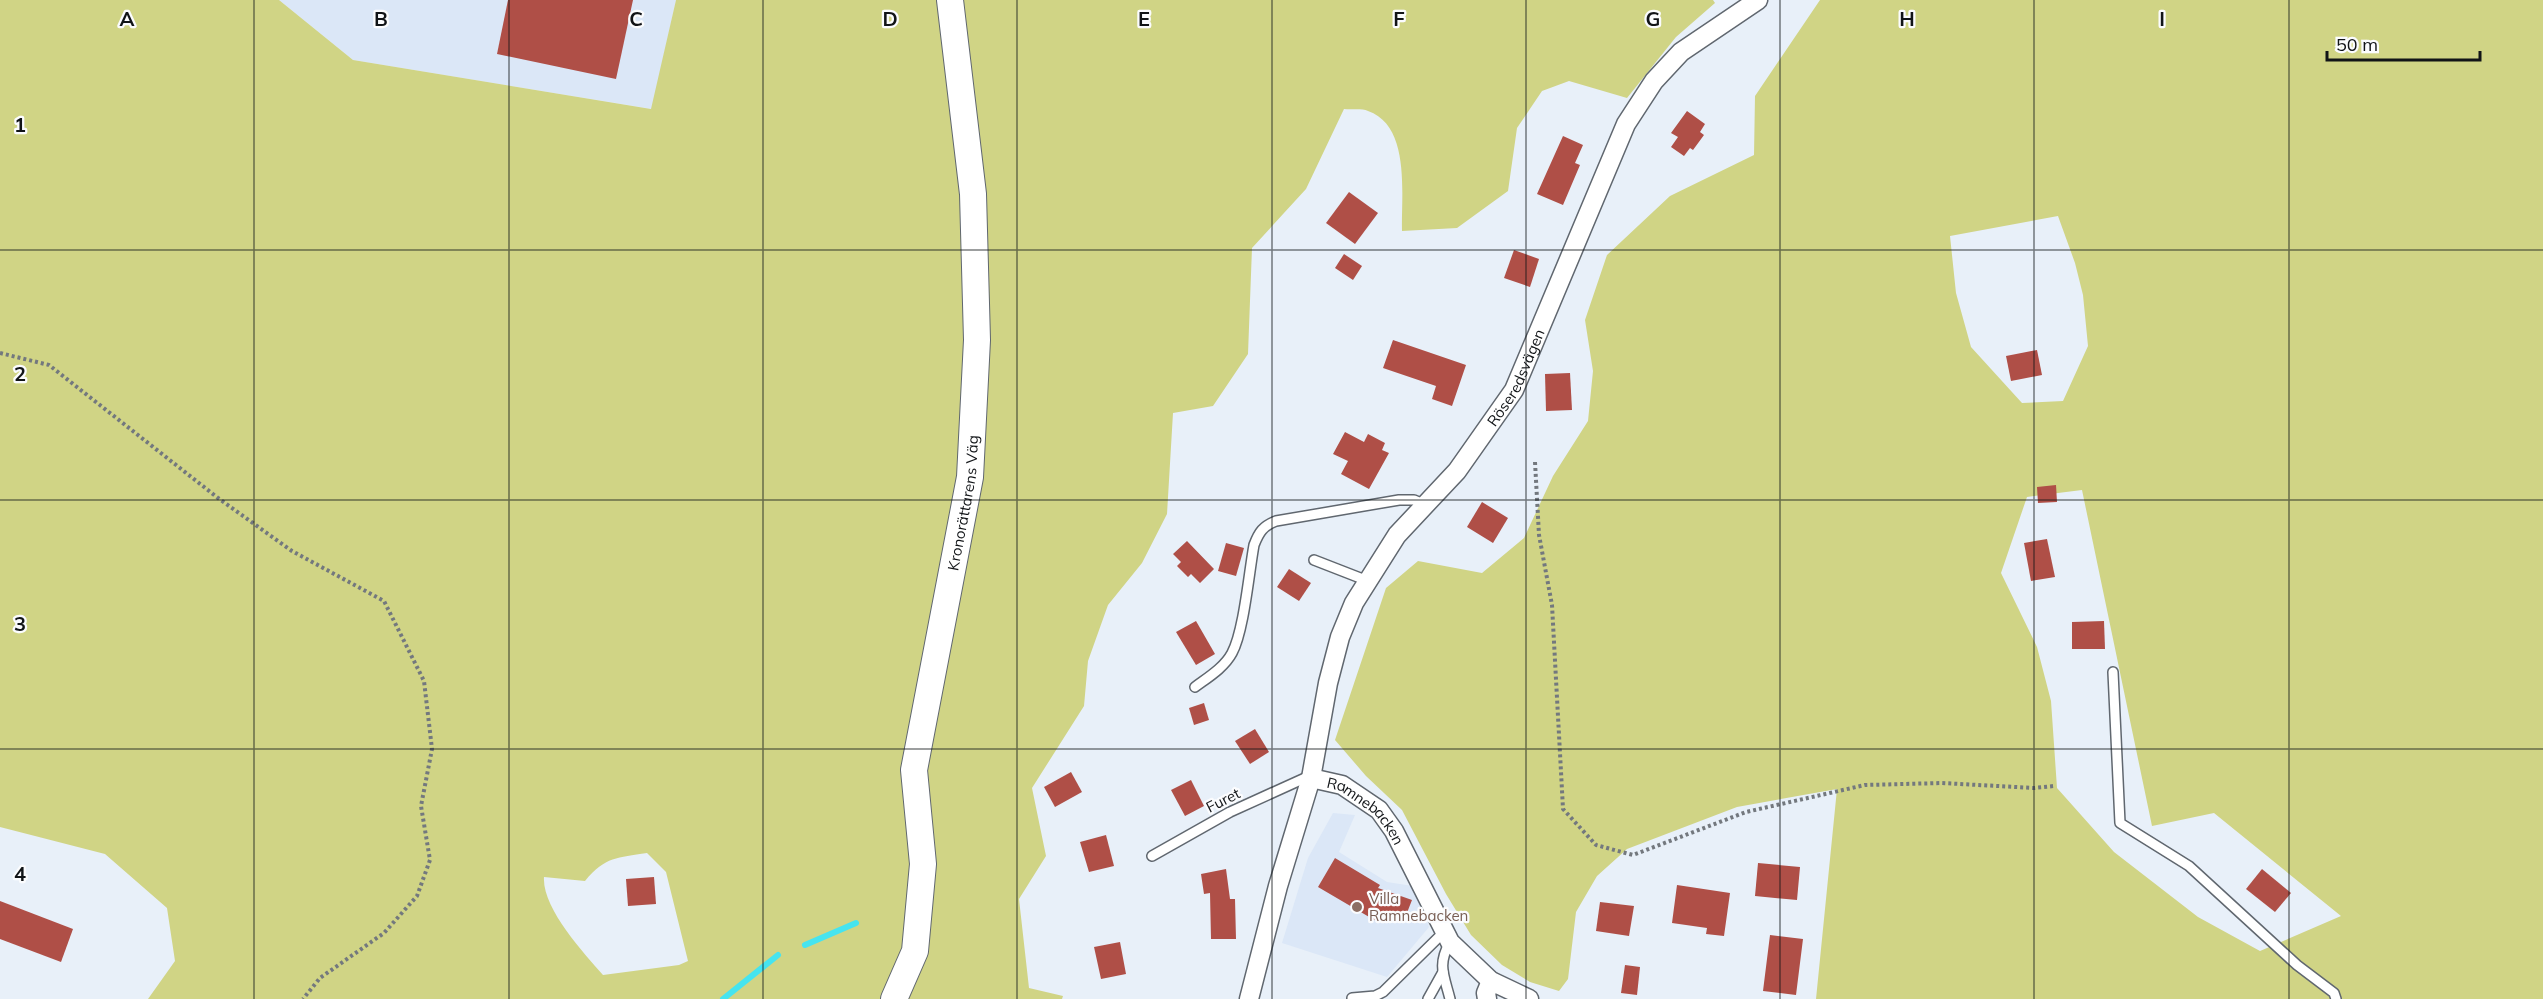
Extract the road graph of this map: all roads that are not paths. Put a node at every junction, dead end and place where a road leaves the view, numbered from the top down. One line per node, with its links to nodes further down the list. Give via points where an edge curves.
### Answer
1 (950, 0): 14 (street, Kronorättarens Väg, via 973,194 977,340 970,477 914,770 923,864 915,951)
2 (1758, 0): 3 (street, Röseredsvägen, via 1681,52 1654,81 1626,124 1514,390 1457,471)
3 (1426, 505): 5 (street, Röseredsvägen, via 1397,535); 7 (lane, via 1399,500 1266,525 1258,532 1254,544 1232,654)
4 (1314, 560): 5 (lane)
5 (1368, 581): 8 (street, Röseredsvägen, via 1340,637)
6 (2114, 672): 20 (lane, via 2120,823 2189,866 2297,965 2334,993)
7 (1195, 687)
8 (1311, 778): 9 (lane, Furet, via 1230,812); 10 (street, Ramnebacken, via 1342,785 1379,810 1394,831); 15 (street, Ramnebacken)
9 (1152, 856)
10 (1447, 937): 11 (lane, via 1441,957); 12 (street, Ramnebacken); 13 (lane, via 1383,992)
11 (1443, 972): 16 (lane); 17 (lane)
12 (1491, 981): 18 (street); 19 (street, Ramnebacken)
13 (1352, 998)
14 (894, 999)
15 (1249, 999)
16 (1428, 999)
17 (1450, 999)
18 (1487, 999)
19 (1529, 999)
20 (2336, 999)

